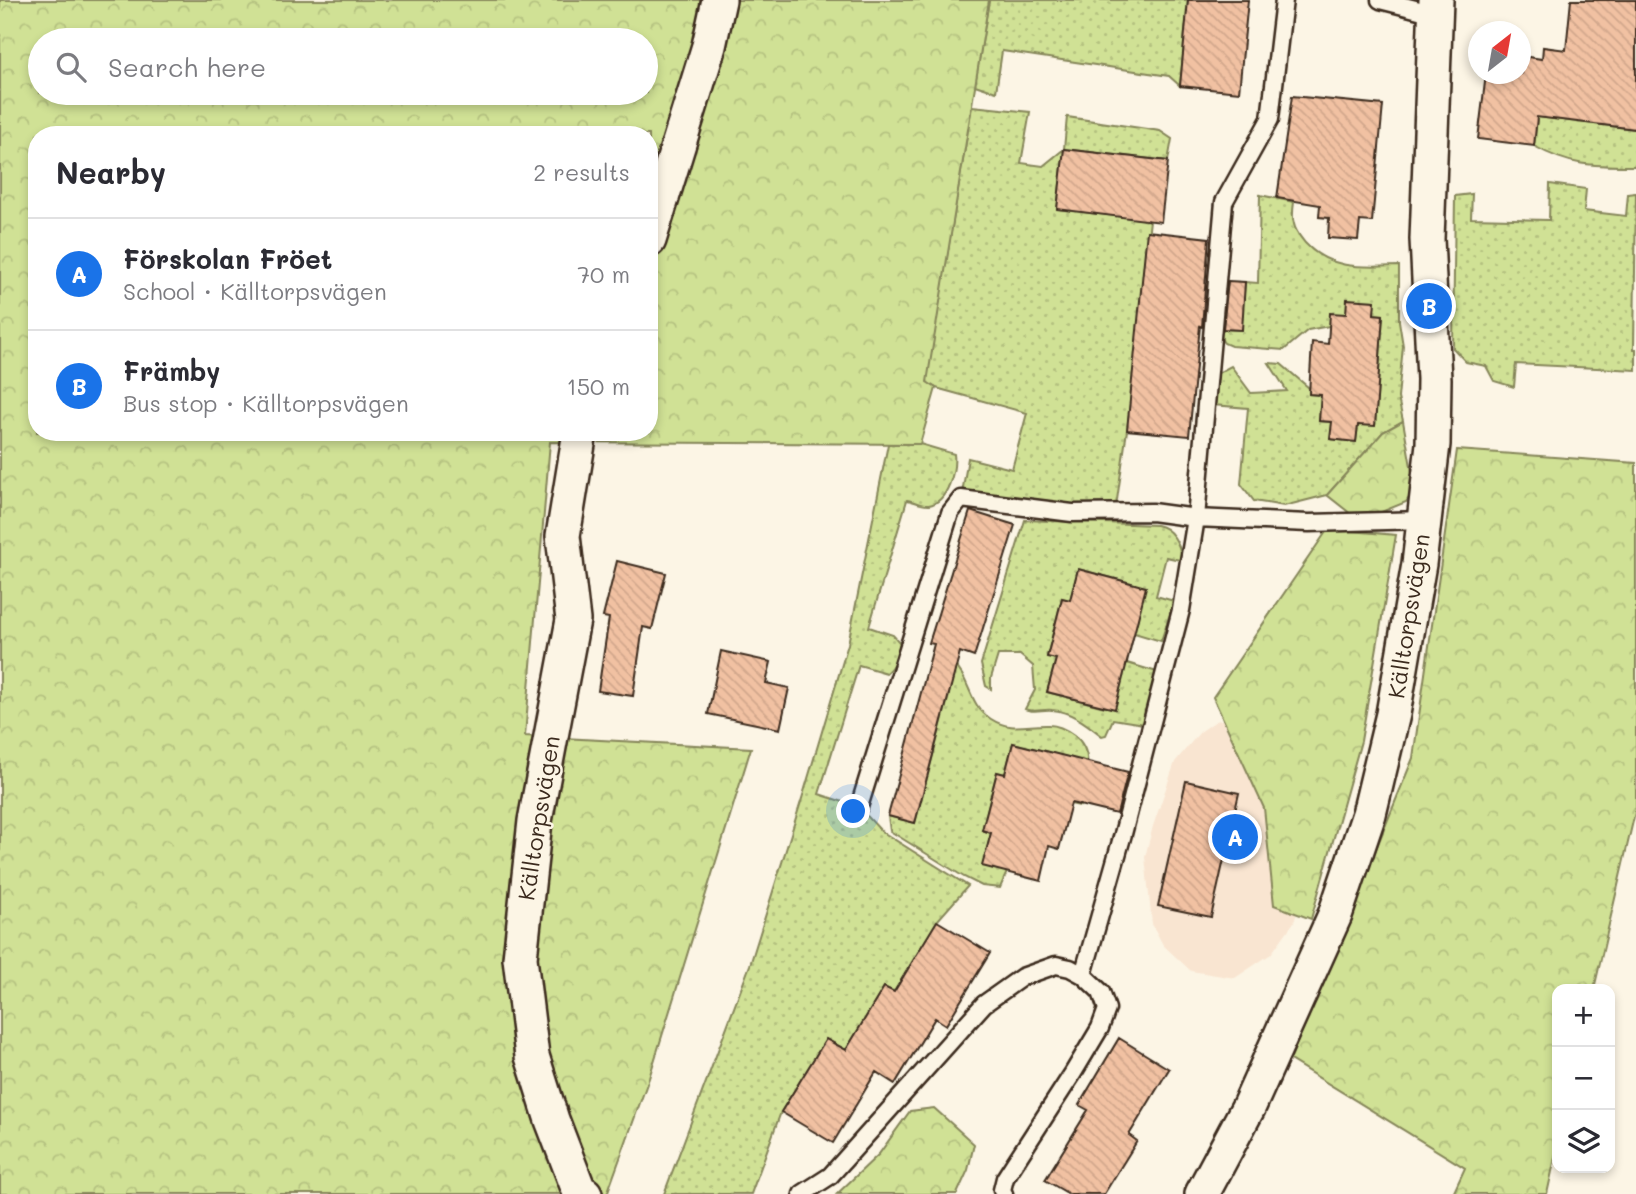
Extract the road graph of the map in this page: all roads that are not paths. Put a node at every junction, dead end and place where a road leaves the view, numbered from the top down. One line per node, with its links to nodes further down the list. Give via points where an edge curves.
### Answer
1 (719, 0): 5 (street)
2 (1284, 0): 7 (lane, via 1270,119 1224,202)
3 (1380, 0): 4 (lane)
4 (1435, 7): 8 (street, Källtorpsvägen, via 1427,239 1434,400)
5 (658, 211)
6 (579, 441): 11 (street, Källtorpsvägen, via 563,536 573,620 535,821 520,958 532,1056 580,1193)
7 (1196, 518): 8 (lane, via 1309,523); 9 (lane, via 1152,512 1072,513 961,499 950,513); 10 (lane, via 1181,610)
8 (1425, 520): 14 (street, Källtorpsvägen, via 1393,713 1352,870 1249,1106)
9 (859, 807)
10 (1083, 975): 12 (lane, via 1056,965 1022,977 984,1004 830,1177); 13 (lane, via 1101,992 1107,1009 1073,1073 1005,1178)
11 (585, 1194)
12 (802, 1194)
13 (1004, 1194)
14 (1202, 1194)

